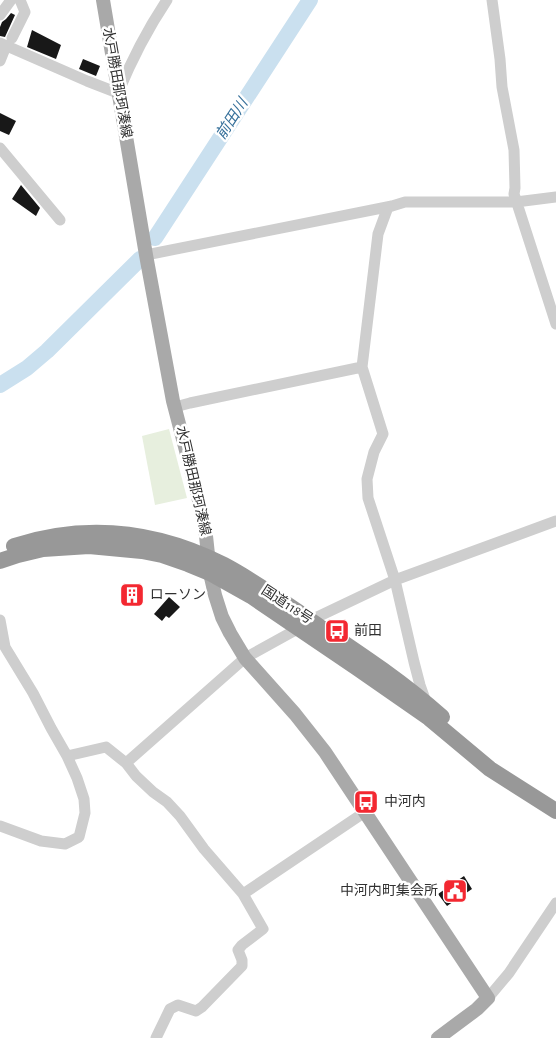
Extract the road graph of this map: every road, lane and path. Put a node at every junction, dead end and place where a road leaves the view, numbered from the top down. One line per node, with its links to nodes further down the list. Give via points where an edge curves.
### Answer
1 (11, 0): 6 (street)
2 (20, 0): 7 (street, via 25,12)
3 (103, 0): 9 (main road, 水戸勝田那珂湊線)
4 (167, 0): 9 (street, via 134,55)
5 (492, 0): 12 (street, via 502,87 514,150)
6 (0, 15)
7 (6, 42): 8 (street); 9 (street)
8 (0, 61)
9 (118, 93): 15 (main road, 水戸勝田那珂湊線)
10 (0, 148): 14 (street)
11 (556, 197): 12 (street)
12 (516, 202): 13 (street, via 405,202); 16 (street)
13 (388, 207): 15 (street); 17 (street, via 378,234)
14 (60, 220)
15 (146, 255): 18 (main road, 水戸勝田那珂湊線)
16 (556, 324)
17 (362, 367): 18 (street); 23 (street, via 383,434 367,479 368,498)
18 (175, 407): 22 (main road, 水戸勝田那珂湊線, via 200,504)
19 (556, 521): 23 (street)
20 (0, 550): 22 (highway, 国道118号, via 57,535 123,534 176,545)
21 (0, 561): 22 (highway, 国道118号, via 43,549 89,546 134,550 188,564)
22 (210, 566): 25 (highway, 国道118号, via 242,590); 26 (main road, 水戸勝田那珂湊線, via 222,617)
23 (395, 580): 25 (street); 27 (street)
24 (0, 620): 28 (street, via 5,647)
25 (305, 624): 26 (street); 27 (highway, 国道118号)
26 (245, 658): 29 (street); 31 (main road, 水戸勝田那珂湊線, via 311,732)
27 (428, 711): 30 (highway, 国道118号, via 490,768)
28 (67, 756): 29 (street, via 106,747); 32 (street, via 84,799 85,813 79,837 65,844 41,842)
29 (126, 763): 33 (street, via 180,816)
30 (556, 811)
31 (365, 812): 33 (street); 35 (main road, 水戸勝田那珂湊線)
32 (0, 826)
33 (243, 894): 36 (street, via 263,929 238,950 242,966 202,1007 196,1010 178,1005 170,1010)
34 (556, 903): 35 (street, via 509,973)
35 (488, 998): 37 (main road)
36 (156, 1038)
37 (438, 1038)

